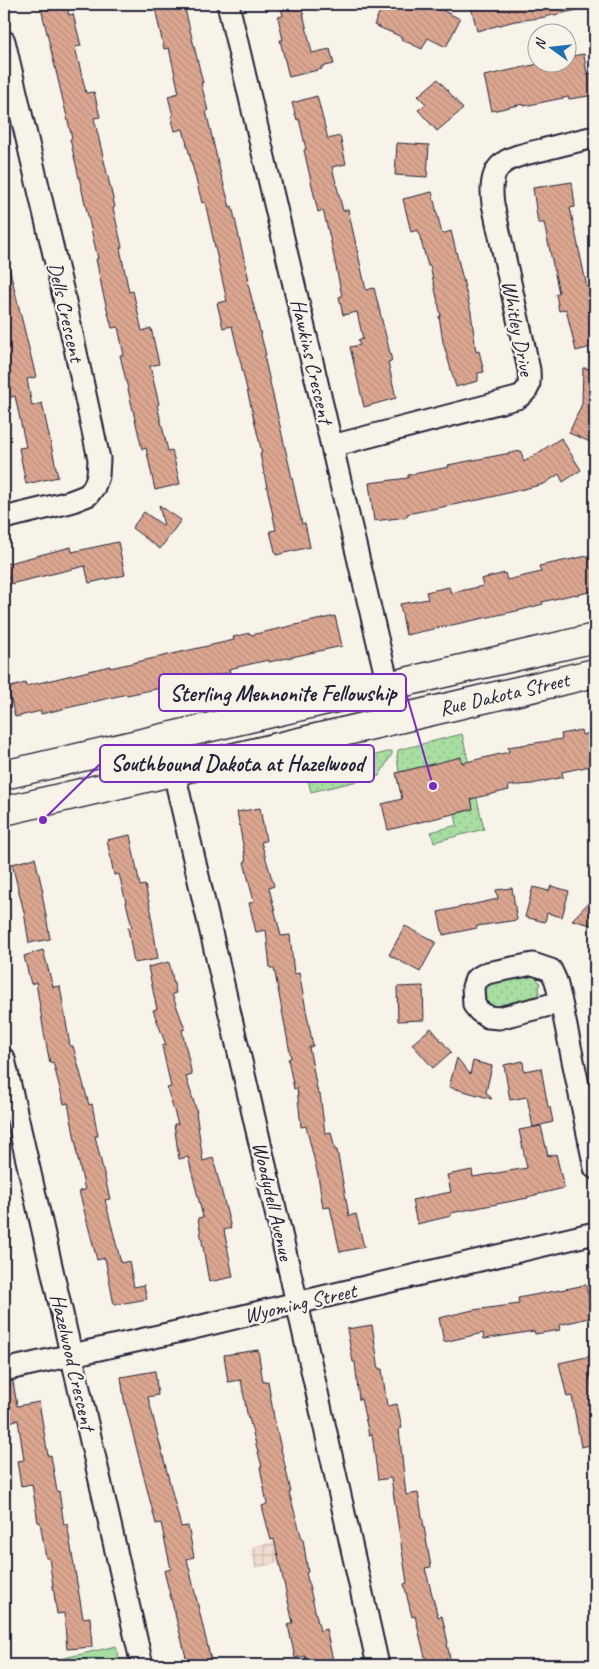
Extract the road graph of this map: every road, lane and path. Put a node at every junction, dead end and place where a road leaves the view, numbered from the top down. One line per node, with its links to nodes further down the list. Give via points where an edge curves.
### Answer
1 (228, 4): 4 (street, Hawkins Crescent)
2 (4, 41): 5 (street, Dells Crescent, via 99,459 98,476 88,495)
3 (595, 137): 4 (street, Whitley Drive, via 513,156 501,165 490,187 529,370 527,392 517,398)
4 (332, 446): 8 (street, Hawkins Crescent)
5 (4, 518)
6 (595, 638): 8 (main road, Rue Dakota Street)
7 (595, 673): 9 (main road, Rue Dakota Street)
8 (388, 686): 9 (street, Hawkins Crescent); 10 (main road, Rue Dakota Street)
9 (396, 719): 11 (main road, Rue Dakota Street)
10 (166, 738): 11 (street, Woodydell Avenue); 12 (main road, Rue Dakota Street)
11 (174, 771): 13 (main road, Rue Dakota Street); 18 (street, Woodydell Avenue)
12 (4, 775)
13 (4, 811)
14 (561, 1002): 16 (street)
15 (4, 1059): 19 (street, Hazelwood Crescent)
16 (595, 1168)
17 (595, 1233): 18 (street, Wyoming Street)
18 (297, 1303): 19 (street, Wyoming Street); 22 (street, Woodydell Avenue)
19 (72, 1354): 20 (street, Wyoming Street); 21 (street, Hazelwood Crescent)
20 (4, 1370)
21 (142, 1665)
22 (378, 1665)

